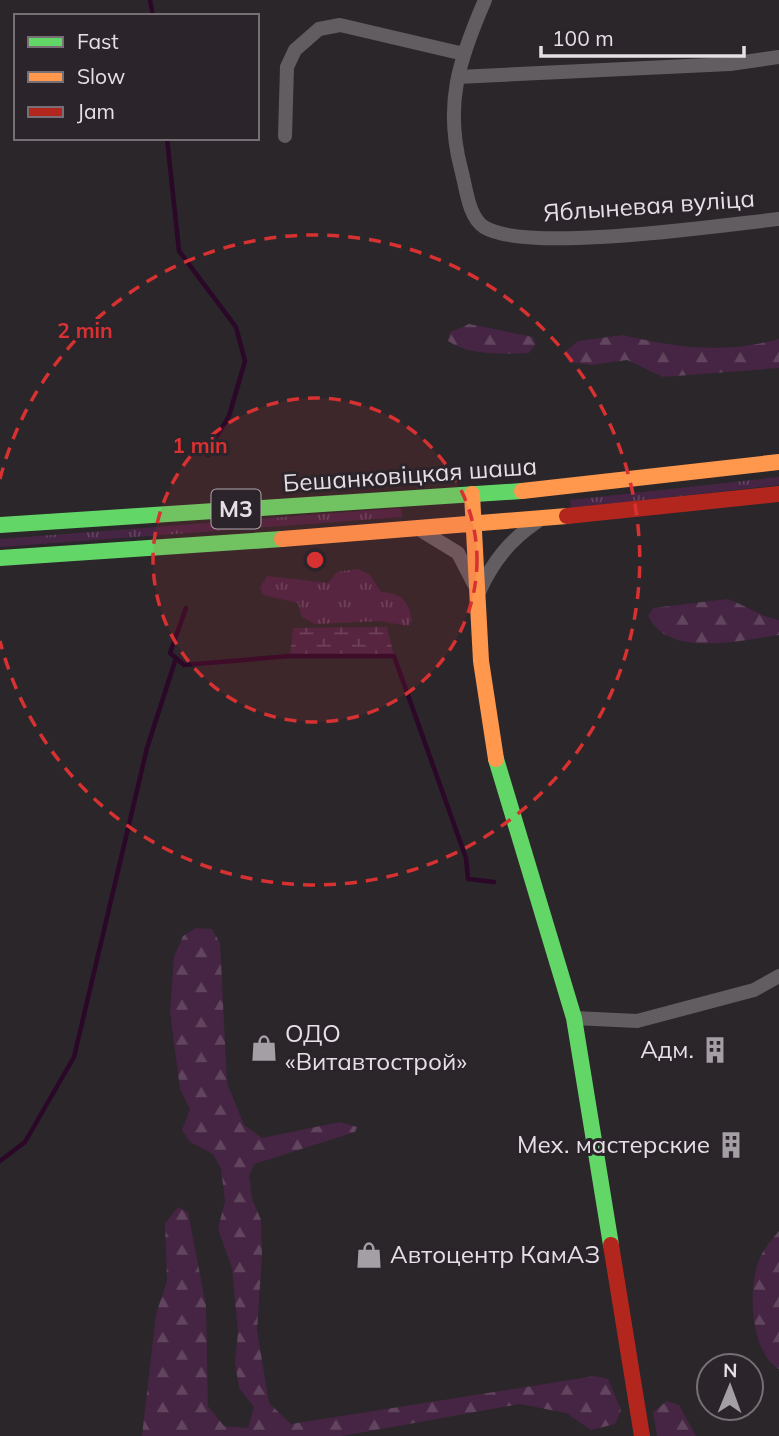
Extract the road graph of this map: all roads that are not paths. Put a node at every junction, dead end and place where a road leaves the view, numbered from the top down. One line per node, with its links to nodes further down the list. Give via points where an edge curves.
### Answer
1 (485, 0): 2 (street)
2 (464, 54): 4 (street); 5 (street, via 340,25 319,29 295,50 287,67)
3 (779, 57): 4 (street, via 730,64)
4 (458, 77): 6 (street, Яблыневая вуліца, via 451,112 454,140 472,210 483,227 516,238 571,237)
5 (285, 136)
6 (779, 219)
7 (779, 462): 8 (main road, Бешанковіцкая шаша / М3, via 663,479)
8 (471, 494): 11 (main road, Бешанковіцкая шаша / М3); 12 (main road)
9 (779, 494): 10 (main road, М3)
10 (540, 520): 12 (main road, М3); 15 (street, via 518,534 492,563)
11 (0, 525)
12 (473, 526): 13 (main road, М3); 15 (main road)
13 (421, 530): 14 (main road, М3); 15 (street, via 458,553)
14 (0, 558)
15 (478, 593): 17 (main road, via 481,661 495,754)
16 (779, 976): 17 (street, via 754,990 637,1021)
17 (573, 1018): 18 (main road)
18 (642, 1436)

